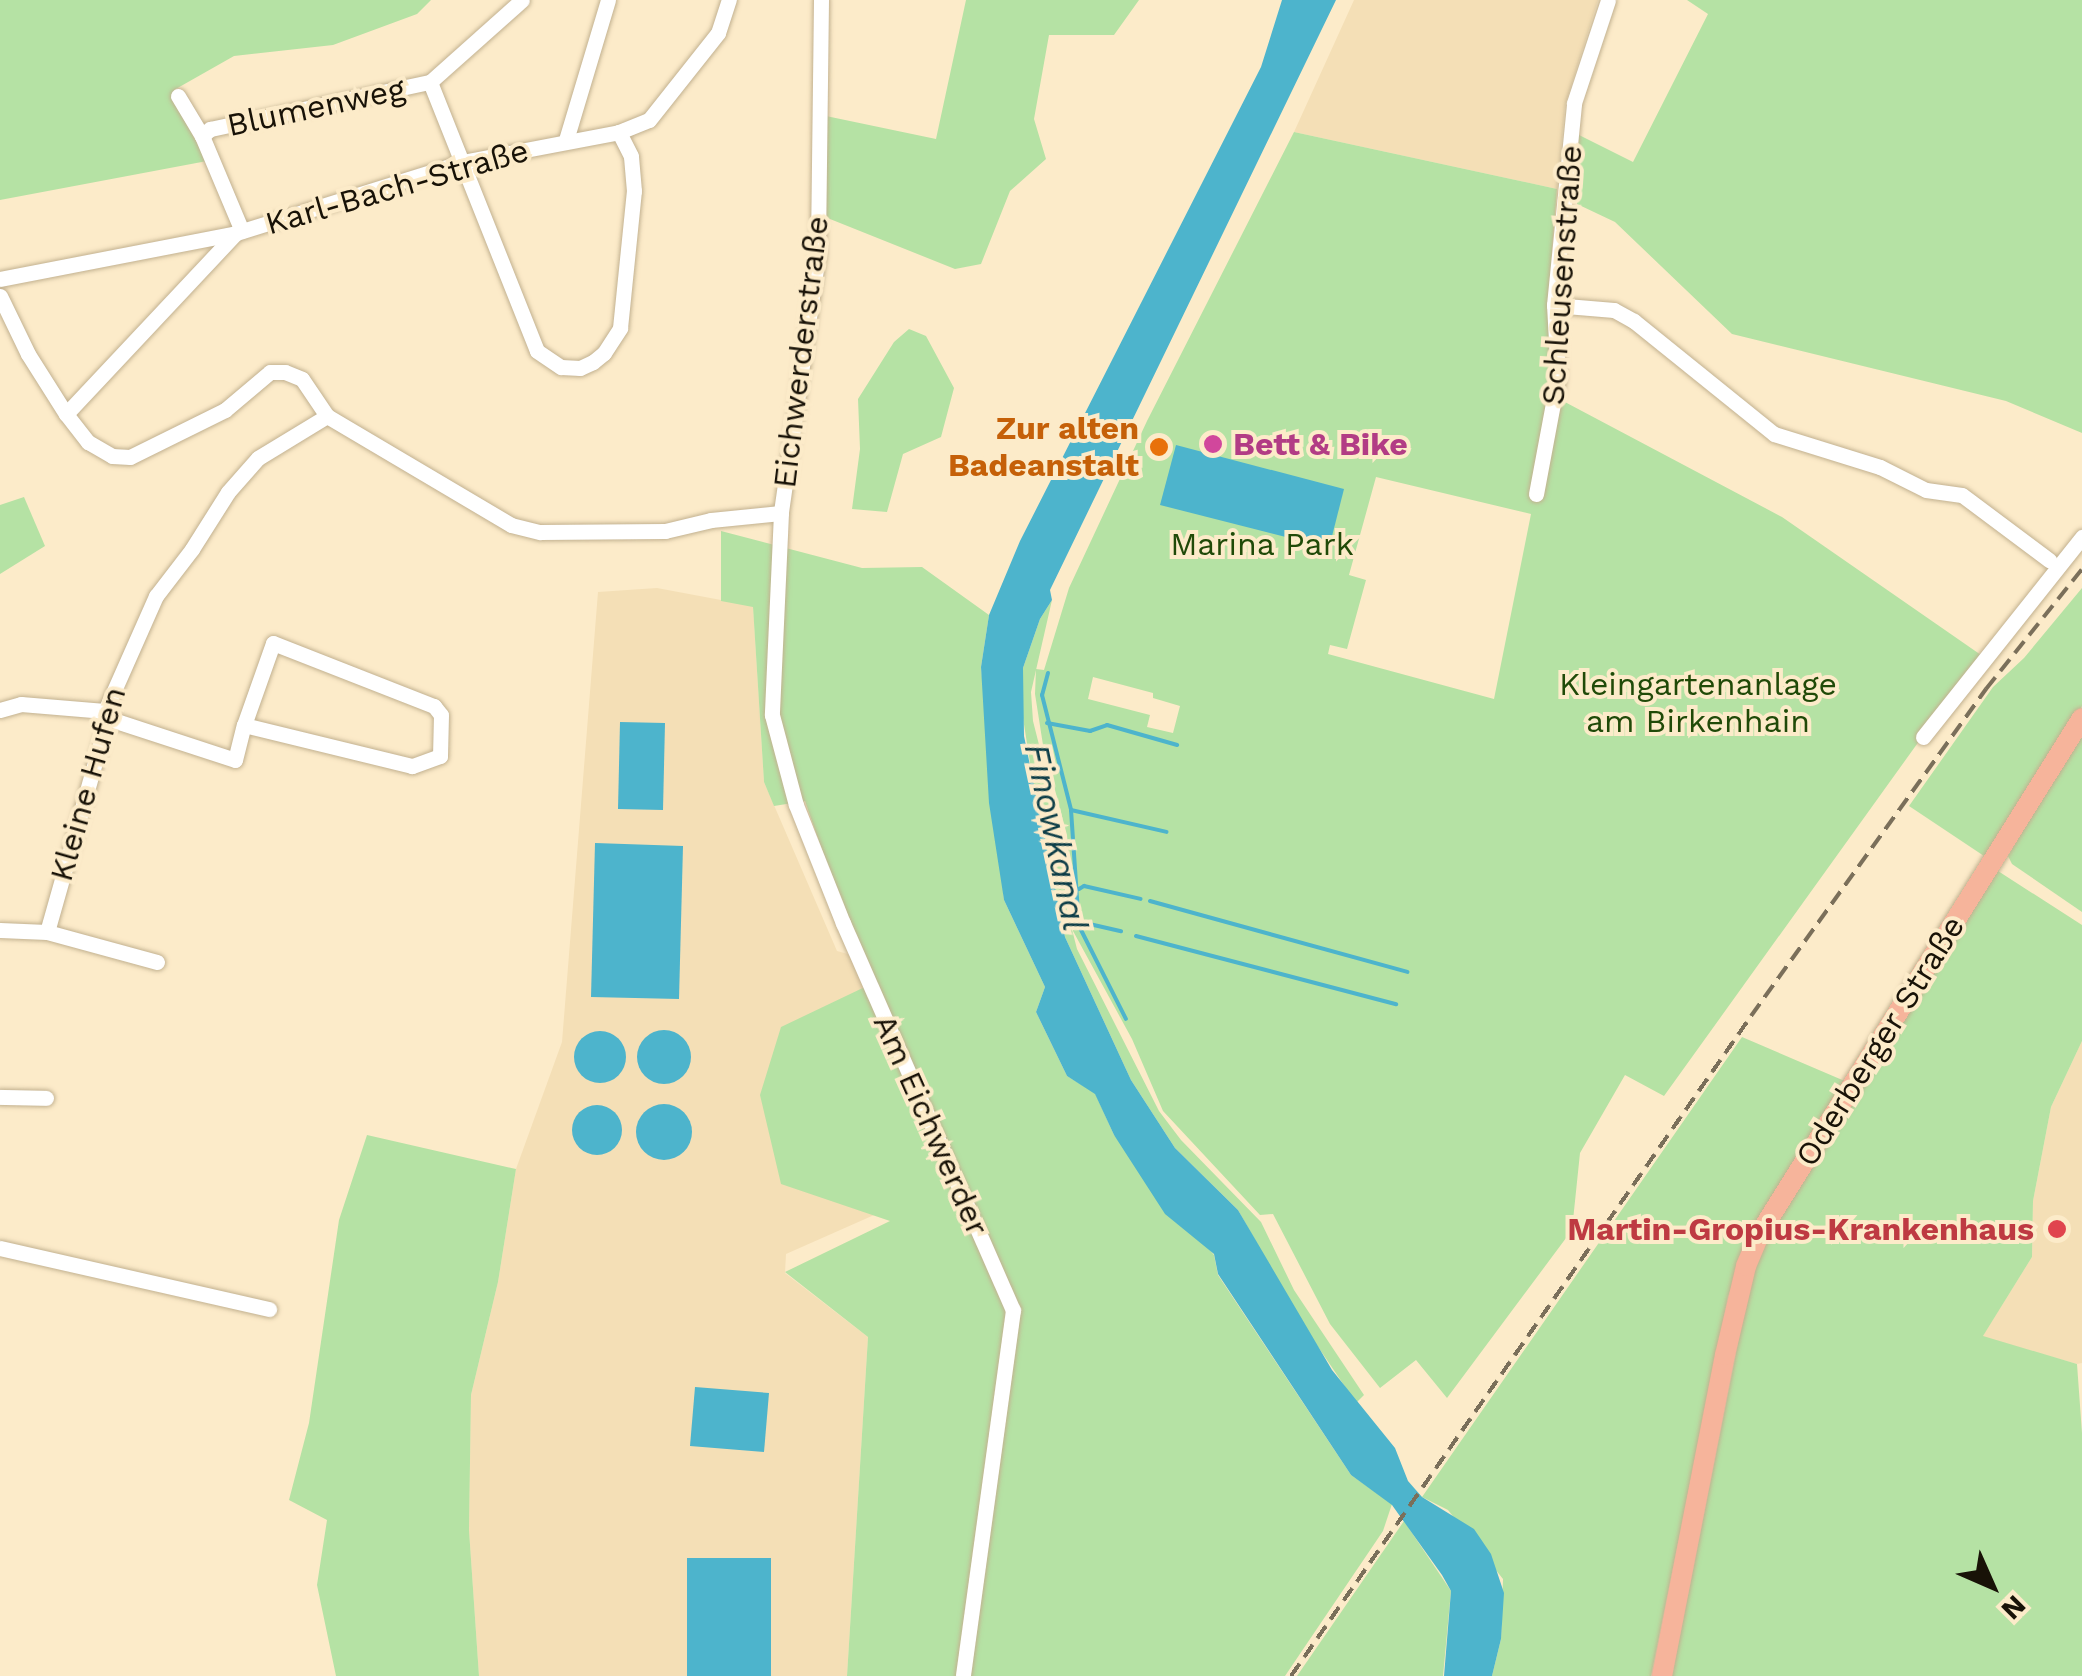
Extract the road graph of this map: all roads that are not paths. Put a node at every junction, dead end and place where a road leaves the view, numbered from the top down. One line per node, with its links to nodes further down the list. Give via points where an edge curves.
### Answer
1 (522, 0): 6 (street, Blumenweg)
2 (608, 0): 10 (street)
3 (729, 0): 8 (street, Karl-Bach-Straße, via 718,32 650,120)
4 (822, 0): 19 (street, Eichwerderstraße, via 818,255)
5 (1608, 0): 15 (street, Schleusenstraße, via 1574,102)
6 (430, 82): 9 (street, Blumenweg); 11 (street)
7 (178, 96): 9 (street, Blumenweg)
8 (618, 132): 10 (street, Karl-Bach-Straße); 11 (street, via 630,156 634,191 624,309 604,353 580,368 561,367 537,351)
9 (202, 136): 12 (street, Blumenweg)
10 (566, 140): 11 (street, Karl-Bach-Straße)
11 (462, 162): 12 (street, Karl-Bach-Straße)
12 (239, 232): 13 (street, Karl-Bach-Straße); 16 (street)
13 (0, 279)
14 (0, 296): 16 (street)
15 (1554, 304): 18 (street, Schleusenstraße, via 1558,376); 21 (street, via 1614,310 1774,434 1974,501)
16 (66, 414): 17 (street, via 88,442 112,456 130,457 225,410 270,372 302,380)
17 (327, 416): 19 (street, via 482,510 540,532 665,532); 24 (street, Kleine Hufen, via 258,458 228,492 156,596)
18 (1536, 494)
19 (782, 513): 22 (street, Eichwerderstraße)
20 (2082, 537): 27 (street)
21 (2049, 560)
22 (778, 584): 35 (street, Am Eichwerder, via 772,715 796,805 1013,1310)
23 (0, 710): 24 (street, via 21,704)
24 (105, 712): 26 (street, via 235,760); 29 (street, Kleine Hufen)
25 (2082, 718): 36 (main road, Oderberger Straße, via 1753,1249 1724,1355)
26 (244, 725): 26 (street, via 412,766 440,756 441,715 434,706 273,643)
27 (1923, 737)
28 (0, 930): 29 (street)
29 (47, 932): 30 (street)
30 (158, 962)
31 (0, 1097): 32 (street)
32 (46, 1098)
33 (0, 1248): 34 (street)
34 (269, 1309)
35 (964, 1676)
36 (1662, 1676)

